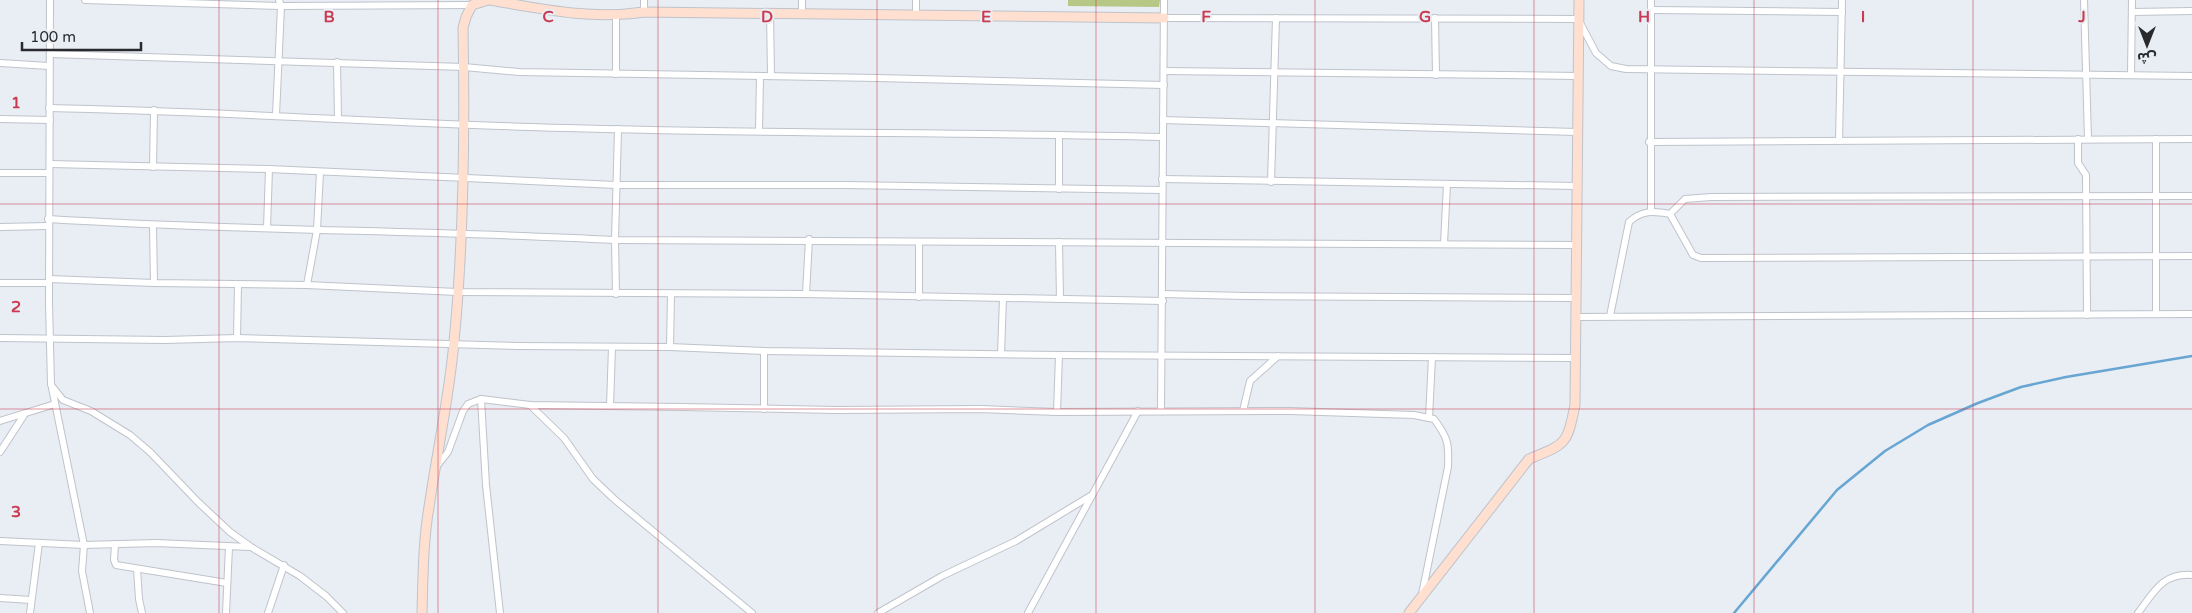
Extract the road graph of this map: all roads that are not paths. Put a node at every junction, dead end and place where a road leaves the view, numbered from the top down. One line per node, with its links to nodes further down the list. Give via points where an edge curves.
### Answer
1 (50, 0): 29 (street)
2 (85, 0): 13 (street)
3 (489, 0): 15 (street); 24 (street, via 539,10)
4 (644, 0): 18 (street)
5 (802, 0): 22 (street)
6 (916, 0): 23 (street)
7 (1164, 0): 25 (street)
8 (1578, 0): 28 (street)
9 (1651, 0): 16 (street)
10 (1842, 0): 19 (street)
11 (2084, 0): 40 (street)
12 (2132, 0): 20 (street)
13 (280, 3): 14 (street); 30 (street)
14 (321, 3): 15 (street)
15 (472, 3): 34 (street, via 463,28)
16 (1651, 10): 19 (street); 35 (street)
17 (2192, 10): 20 (street)
18 (644, 12): 21 (street); 24 (street)
19 (1842, 12): 37 (street)
20 (2132, 12): 42 (street)
21 (770, 13): 22 (street); 44 (street)
22 (802, 14): 23 (street)
23 (916, 15): 25 (street)
24 (616, 16): 39 (street)
25 (1164, 18): 26 (street); 36 (street)
26 (1276, 18): 27 (street); 38 (street)
27 (1436, 18): 28 (street); 41 (street)
28 (1578, 19): 35 (street, via 1596,53 1610,66); 45 (street)
29 (50, 54): 30 (street); 33 (street)
30 (279, 60): 31 (street); 50 (street)
31 (337, 62): 34 (street); 51 (street)
32 (0, 64): 33 (street)
33 (49, 66): 48 (street)
34 (464, 67): 39 (street); 56 (street)
35 (1651, 70): 37 (street); 67 (street)
36 (1164, 71): 38 (street); 47 (street)
37 (1841, 72): 40 (street); 66 (street)
38 (1274, 73): 41 (street); 55 (street)
39 (616, 74): 43 (street)
40 (2086, 74): 42 (street); 63 (street)
41 (1436, 75): 45 (street)
42 (2131, 75): 46 (street)
43 (760, 76): 44 (street); 58 (street)
44 (771, 76): 47 (street)
45 (1578, 76): 59 (street)
46 (2192, 76)
47 (1164, 85): 54 (street)
48 (49, 108): 49 (street); 53 (street)
49 (154, 110): 50 (street); 69 (street)
50 (276, 115): 51 (street)
51 (338, 118): 56 (street)
52 (0, 120): 53 (street)
53 (50, 120): 68 (street)
54 (1163, 120): 55 (street); 61 (street)
55 (1273, 122): 59 (street); 76 (street)
56 (464, 124): 57 (street); 74 (street)
57 (618, 129): 58 (street); 78 (street)
58 (759, 131): 60 (street)
59 (1578, 132): 79 (street)
60 (1059, 135): 61 (street); 80 (street)
61 (1163, 137): 75 (street)
62 (2078, 139): 63 (street); 66 (street); 82 (street, via 2078,163 2086,175)
63 (2088, 139): 64 (street)
64 (2156, 139): 65 (street); 83 (street)
65 (2192, 139)
66 (1839, 141): 67 (street)
67 (1650, 142): 85 (street)
68 (50, 164): 69 (street); 73 (street)
69 (153, 167): 70 (street)
70 (269, 169): 71 (street); 90 (street)
71 (320, 172): 74 (street); 91 (street)
72 (0, 173): 73 (street)
73 (49, 173): 87 (street)
74 (463, 177): 78 (street); 92 (street)
75 (1162, 179): 76 (street); 81 (street)
76 (1271, 182): 77 (street)
77 (1447, 184): 79 (street); 98 (street)
78 (616, 185): 80 (street); 94 (street)
79 (1577, 186): 99 (street)
80 (1059, 189): 81 (street)
81 (1162, 190): 97 (street)
82 (2086, 196): 83 (street); 86 (street, via 1704,197 1685,199); 100 (street)
83 (2156, 196): 84 (street); 101 (street)
84 (2192, 196)
85 (1651, 211): 86 (street); 121 (street, via 1637,214 1629,222)
86 (1670, 214): 100 (street, via 1693,255 1701,258)
87 (48, 223): 88 (street); 89 (street); 103 (street)
88 (0, 226)
89 (153, 226): 90 (street); 105 (street)
90 (267, 228): 91 (street)
91 (317, 230): 92 (street); 107 (street)
92 (462, 233): 94 (street); 108 (street)
93 (809, 239): 94 (street); 95 (street); 111 (street)
94 (615, 240): 109 (street)
95 (919, 242): 96 (street); 113 (street)
96 (1059, 242): 97 (street); 116 (street)
97 (1163, 242): 98 (street); 112 (street)
98 (1444, 244): 99 (street)
99 (1576, 245): 115 (street)
100 (2087, 256): 101 (street); 120 (street)
101 (2156, 256): 102 (street); 118 (street)
102 (2192, 256)
103 (49, 281): 104 (street); 105 (street); 123 (street)
104 (0, 283)
105 (154, 283): 106 (street)
106 (238, 285): 107 (street); 125 (street)
107 (308, 285): 108 (street)
108 (457, 292): 109 (street); 126 (street)
109 (616, 294): 110 (street)
110 (671, 294): 111 (street); 128 (street)
111 (806, 294): 113 (street)
112 (1163, 294): 115 (street); 117 (street)
113 (919, 297): 114 (street)
114 (1003, 298): 116 (street); 130 (street)
115 (1576, 298): 122 (street)
116 (1060, 299): 117 (street)
117 (1163, 301): 132 (street)
118 (2156, 314): 119 (street); 120 (street)
119 (2192, 314)
120 (2087, 315): 121 (street)
121 (1610, 316): 122 (street)
122 (1576, 317): 135 (street)
123 (51, 337): 124 (street); 125 (street); 136 (street)
124 (0, 338)
125 (237, 338): 126 (street)
126 (454, 343): 127 (street); 150 (street)
127 (612, 347): 128 (street); 140 (street)
128 (670, 347): 129 (street)
129 (764, 351): 130 (street); 141 (street)
130 (1001, 354): 131 (street)
131 (1059, 355): 132 (street); 145 (street)
132 (1163, 355): 133 (street); 143 (street)
133 (1278, 356): 134 (street); 144 (street, via 1250,381)
134 (1432, 357): 135 (street); 147 (street)
135 (1575, 358): 162 (street, via 1575,405 1569,433 1558,447 1529,459)
136 (51, 385): 138 (street); 157 (street, via 63,400 91,411 130,435 230,532)
137 (481, 399): 139 (street); 150 (street, via 468,404 463,411 448,452); 172 (street, via 486,485)
138 (55, 404): 146 (street); 155 (street)
139 (530, 405): 140 (street); 173 (street, via 564,438 593,479 614,499)
140 (610, 406): 141 (street)
141 (764, 409): 145 (street)
142 (1138, 411): 143 (street); 145 (street); 151 (street)
143 (1161, 411): 144 (street)
144 (1243, 411): 147 (street, via 1400,414)
145 (1057, 412)
146 (24, 415): 148 (street); 149 (street)
147 (1429, 418): 162 (street, via 1434,419 1446,434 1449,445 1448,466)
148 (0, 421)
149 (0, 452)
150 (436, 467): 171 (street, via 426,530)
151 (1092, 496): 174 (street, via 1016,541 942,576); 175 (street)
152 (0, 541): 153 (street)
153 (39, 543): 155 (street); 164 (street)
154 (115, 544): 155 (street); 156 (street); 159 (street, via 114,564)
155 (84, 545): 166 (street, via 82,571)
156 (229, 547): 157 (street); 161 (street)
157 (251, 547): 158 (street)
158 (284, 565): 169 (street); 170 (street)
159 (137, 569): 161 (street); 167 (street)
160 (2192, 575): 177 (street, via 2180,575 2160,584)
161 (227, 583): 168 (street)
162 (1422, 597): 176 (street)
163 (0, 598): 164 (street)
164 (31, 600): 165 (street)
165 (30, 613)
166 (90, 613)
167 (142, 613)
168 (226, 613)
169 (268, 613)
170 (343, 613)
171 (422, 613)
172 (500, 613)
173 (752, 613)
174 (878, 613)
175 (1028, 613)
176 (1409, 613)
177 (2138, 613)

